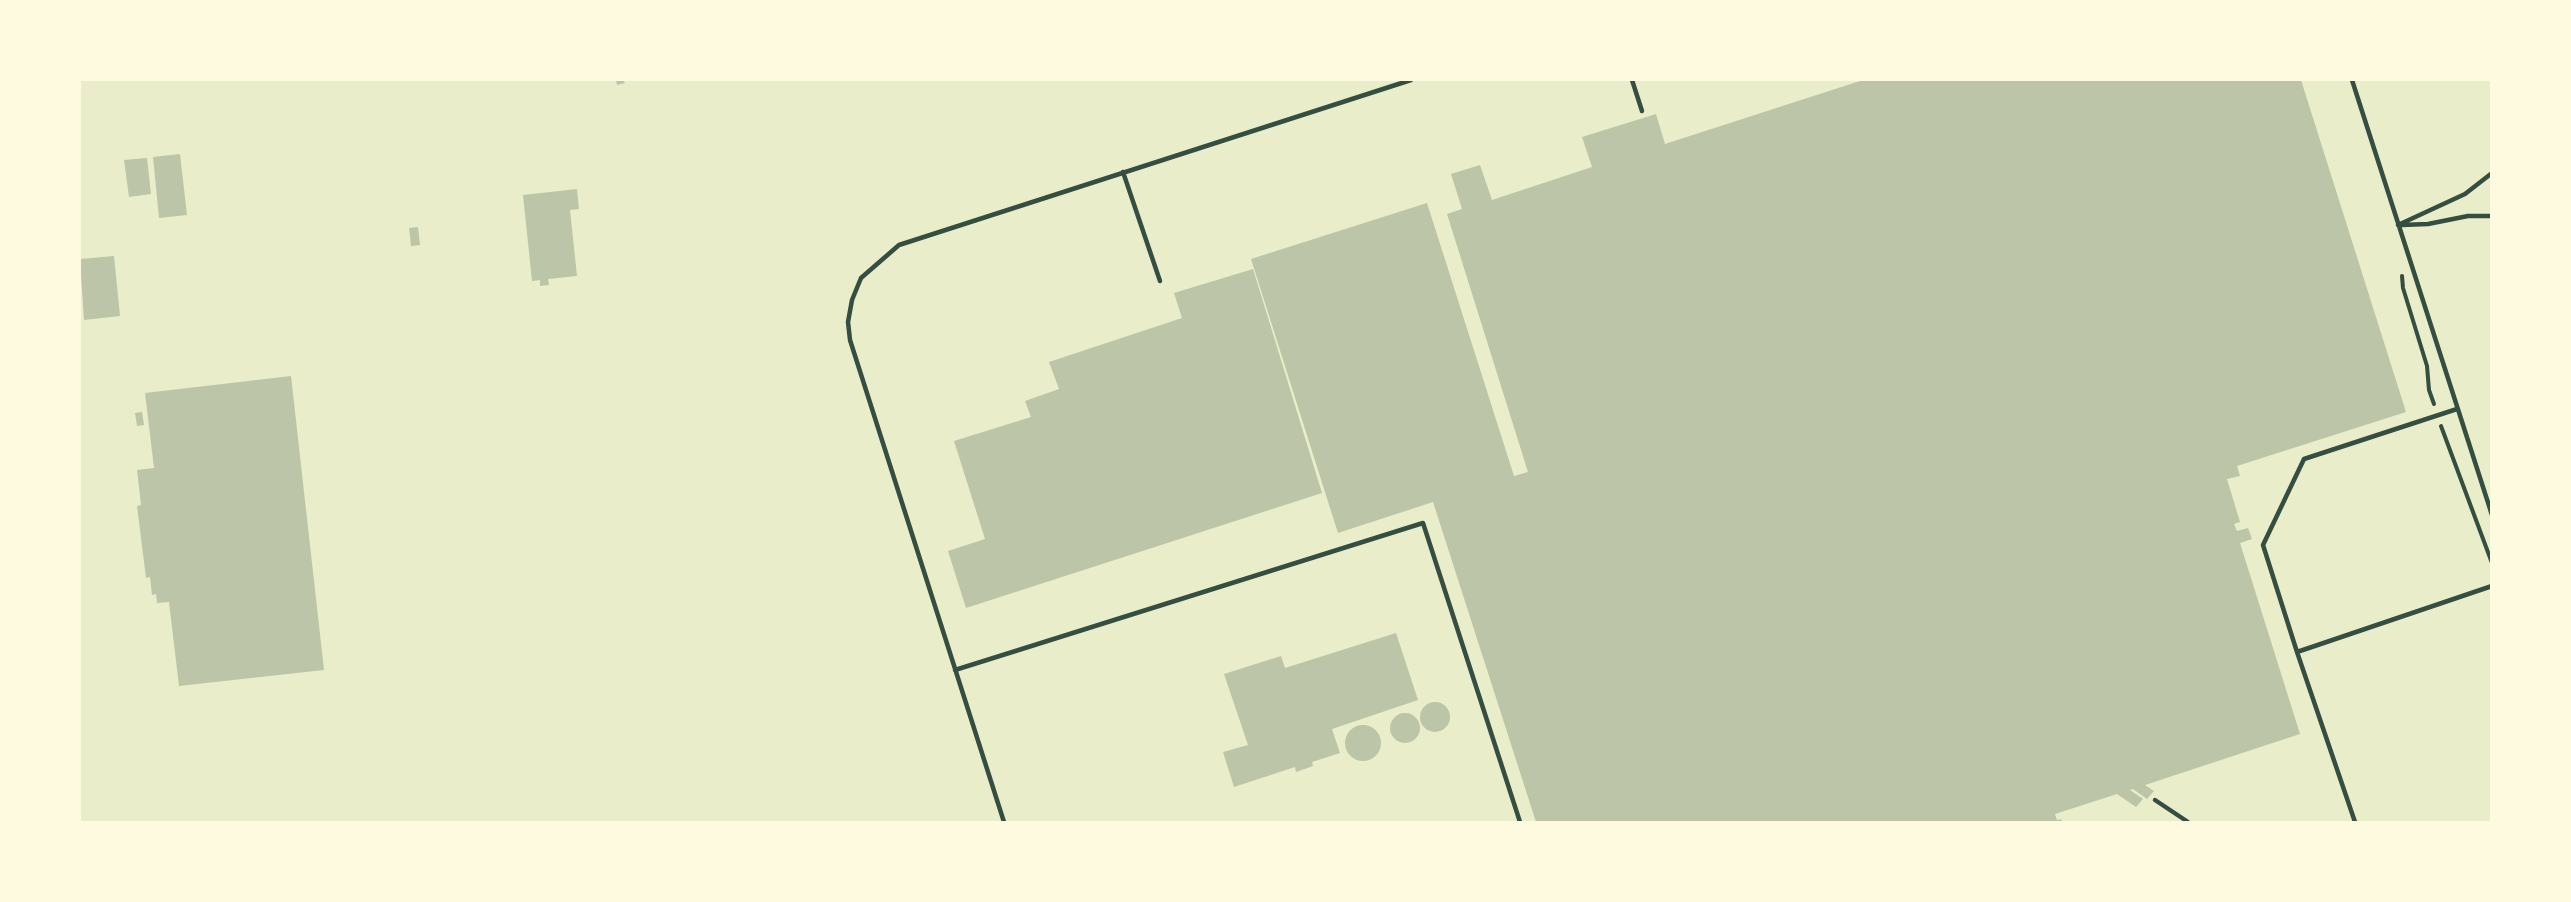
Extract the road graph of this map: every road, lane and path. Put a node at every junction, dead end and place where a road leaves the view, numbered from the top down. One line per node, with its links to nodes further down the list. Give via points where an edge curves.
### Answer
1 (1411, 80): 5 (lane)
2 (1632, 80): 4 (lane)
3 (2352, 80): 8 (lane)
4 (1642, 111)
5 (1123, 172): 10 (lane); 17 (lane, via 899,245 861,278 852,300 850,340)
6 (2492, 173): 8 (lane, via 2465,194)
7 (2492, 216): 8 (lane)
8 (2398, 225): 11 (lane)
9 (2401, 267): 12 (path, via 2403,288)
10 (1160, 280)
11 (2457, 409): 12 (lane); 13 (lane)
12 (2438, 415): 14 (path); 16 (lane, via 2304,459 2264,545)
13 (2492, 515)
14 (2492, 563)
15 (2492, 586): 16 (lane)
16 (2297, 652): 22 (lane)
17 (955, 670): 19 (lane); 20 (lane, via 1423,523)
18 (2155, 800): 21 (lane)
19 (1004, 822)
20 (1520, 822)
21 (2188, 822)
22 (2355, 822)

